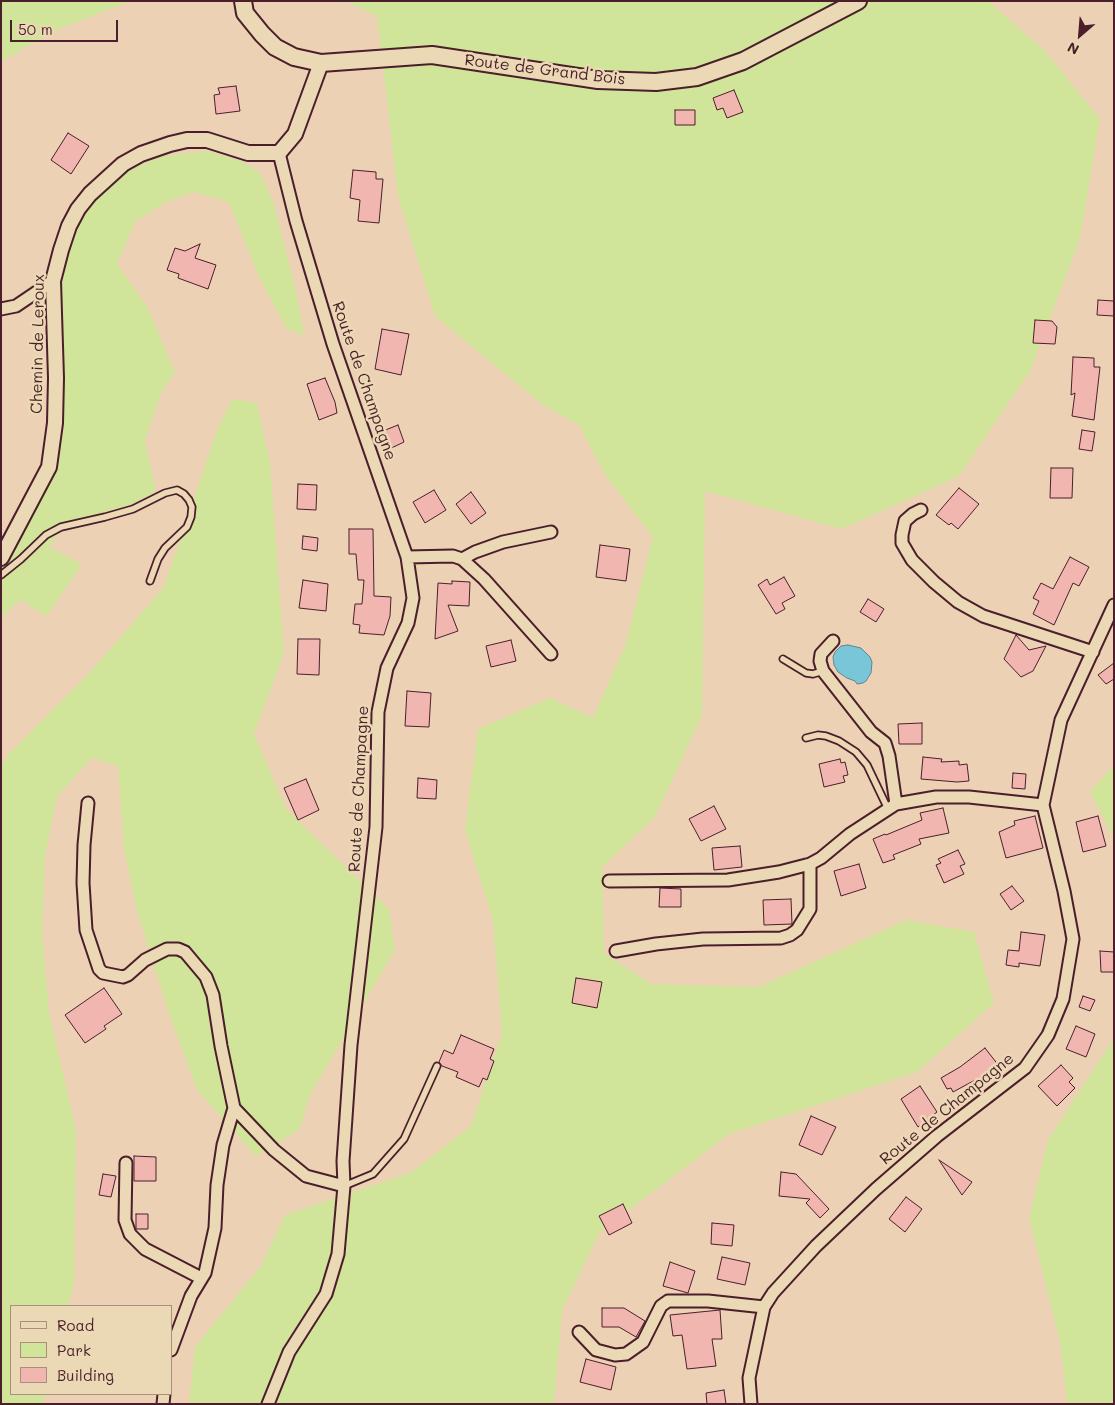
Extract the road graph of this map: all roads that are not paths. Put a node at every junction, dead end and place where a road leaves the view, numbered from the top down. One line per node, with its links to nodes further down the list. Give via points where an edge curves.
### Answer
1 (243, 1): 3 (main road, Route de Grand Bois, via 245,13 274,48)
2 (858, 1): 3 (main road, Route de Grand Bois, via 743,61 697,77 656,82 598,80 432,55)
3 (321, 63): 4 (street, via 295,134)
4 (279, 153): 5 (street, Chemin de Leroux, via 248,153 207,140 187,140 141,154 123,164 78,209 63,242); 9 (street, Route de Champagne, via 333,344)
5 (53, 281): 6 (street, via 16,306); 10 (street, Chemin de Leroux, via 56,378 55,423 49,467)
6 (1, 309)
7 (921, 510): 16 (street, via 905,521 902,543 912,560 958,602 982,616)
8 (551, 532): 11 (street, via 503,542)
9 (407, 557): 11 (street, via 452,556); 30 (street, Route de Champagne, via 413,598 408,623 387,668 378,712 376,827 351,1045)
10 (1, 558)
11 (462, 559): 17 (street)
12 (1, 575): 13 (lane, via 46,534 61,527 133,509 177,490 189,500 191,517 187,527 164,548)
13 (150, 581)
14 (1114, 605): 16 (street, Route de Champagne)
15 (833, 641): 19 (street, via 821,654)
16 (1093, 652): 22 (street, Route de Champagne, via 1061,720)
17 (551, 654)
18 (782, 659): 19 (lane, via 806,673)
19 (823, 671): 23 (street, via 871,732 884,743 889,756)
20 (806, 738): 23 (lane, via 826,736 856,752)
21 (88, 803): 28 (street, via 83,883 86,930 99,969 122,977 167,949 178,949 191,958 206,977 213,995)
22 (1043, 805): 23 (street, via 936,796); 32 (street, Route de Champagne, via 1073,939 1063,998 1048,1035 1025,1068 937,1136 816,1246 772,1293)
23 (892, 807): 24 (street)
24 (810, 864): 25 (street, via 728,880); 26 (street, via 810,909 798,930 790,935 782,938 703,939)
25 (609, 881)
26 (616, 951)
27 (437, 1066): 30 (lane, via 404,1139 373,1174)
28 (234, 1108): 30 (street, via 274,1150 306,1176); 31 (street, via 223,1145 215,1228 205,1273)
29 (126, 1163): 31 (street, via 125,1220 130,1234 145,1249)
30 (344, 1186): 35 (street, Route de Champagne, via 338,1254 326,1294 289,1352)
31 (201, 1278): 34 (street, via 190,1296)
32 (764, 1307): 33 (street, via 668,1301 660,1306 643,1342 626,1354 596,1350); 36 (street, Route de Champagne, via 749,1378)
33 (579, 1332)
34 (172, 1347)
35 (268, 1404)
36 (751, 1404)

